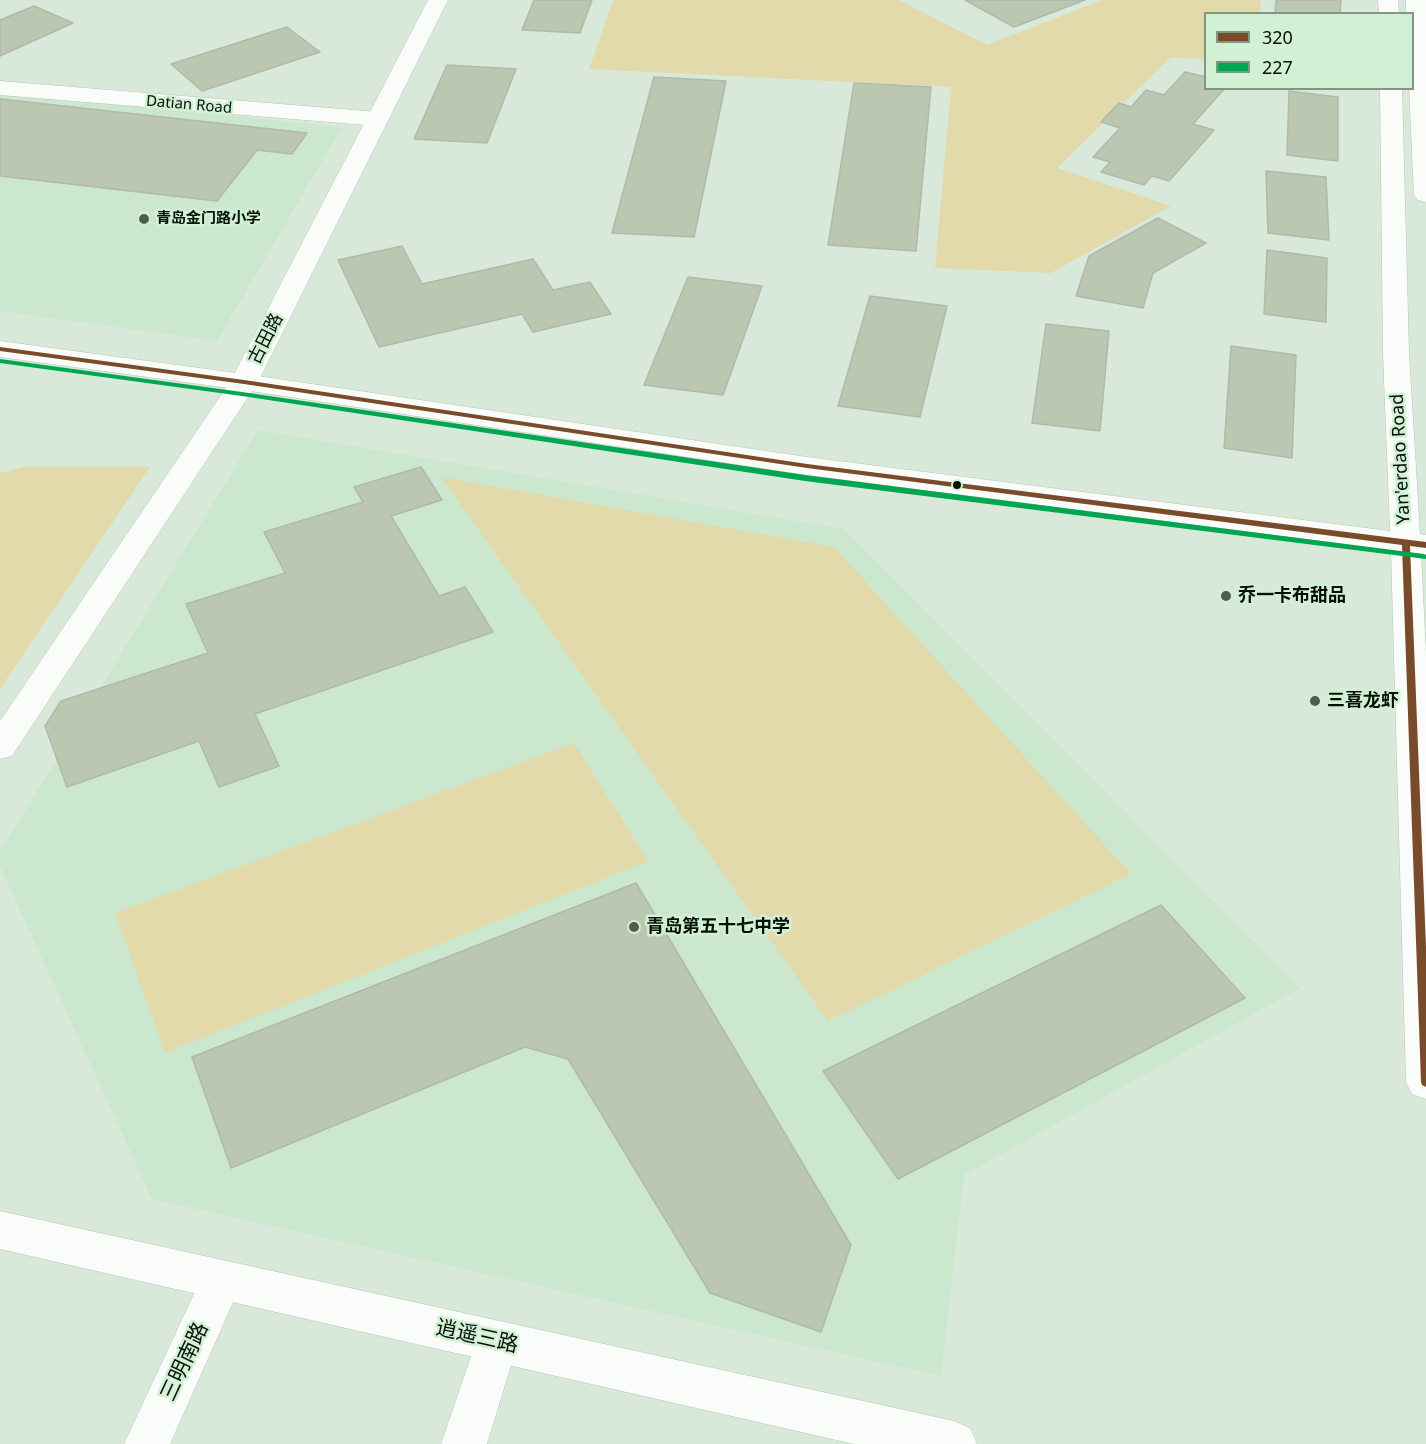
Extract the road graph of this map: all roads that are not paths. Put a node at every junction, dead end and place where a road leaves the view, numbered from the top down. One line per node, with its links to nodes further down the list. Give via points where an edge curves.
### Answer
1 (438, 0): 5 (main road, 古田路)
2 (1416, 0): 6 (main road)
3 (0, 88): 5 (main road, Datian Road)
4 (1391, 90): 9 (main road, Yan'erdao Road, via 1396,353)
5 (378, 120): 8 (main road, 古田路)
6 (1426, 195)
7 (0, 349): 8 (main road)
8 (244, 382): 9 (main road, via 807,466); 10 (main road, 古田路)
9 (1416, 544): 11 (main road, Yan'erdao Road)
10 (0, 747)
11 (1426, 1082)
12 (0, 1230): 13 (main road, 逍遥三路)
13 (222, 1280): 14 (main road, 逍遥三路); 15 (main road, 三明南路)
14 (496, 1342): 16 (main road); 17 (main road, 逍遥三路)
15 (147, 1444)
16 (464, 1444)
17 (954, 1444)

